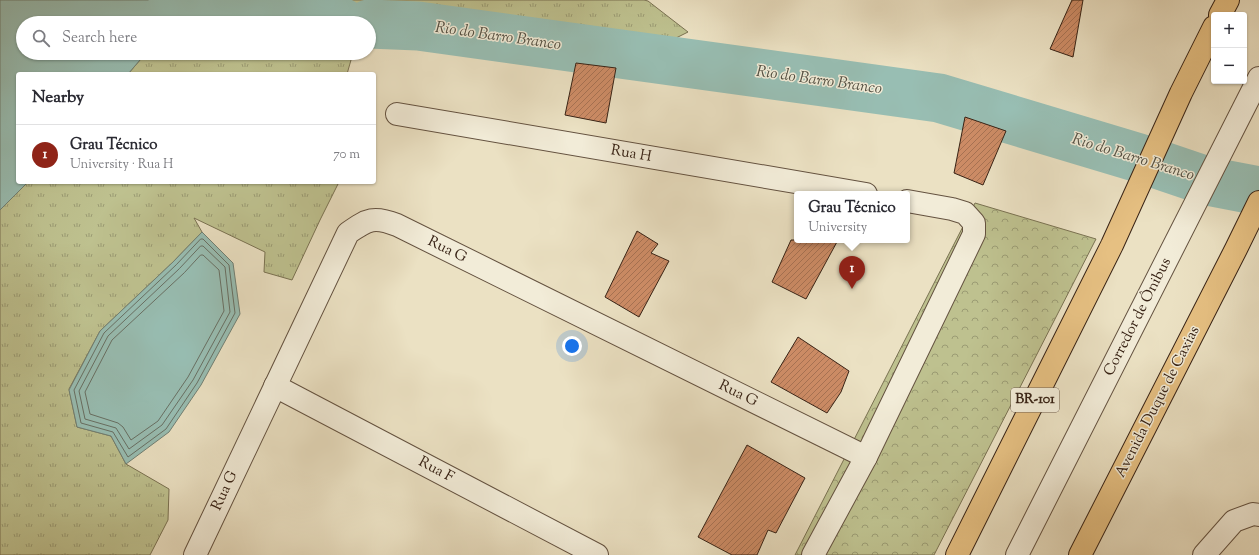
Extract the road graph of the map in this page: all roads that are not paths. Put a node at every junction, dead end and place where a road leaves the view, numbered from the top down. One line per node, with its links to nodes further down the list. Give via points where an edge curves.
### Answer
1 (1228, 0): 2 (highway)
2 (1222, 12)
3 (1211, 33): 15 (highway, BR-101, via 1112,244)
4 (1259, 78): 16 (street, Corredor de Ônibus)
5 (396, 114): 6 (street, Rua H)
6 (848, 191)
7 (910, 202): 10 (street, via 965,213 974,222 974,234)
8 (1259, 202): 17 (highway, Avenida Duque de Caxias)
9 (275, 386): 10 (street, Rua G, via 348,233 365,222 383,220); 12 (street, Rua G); 13 (street, Rua F)
10 (866, 457): 14 (street)
11 (1259, 515): 18 (street, via 1253,514 1234,521)
12 (195, 555)
13 (596, 555)
14 (813, 555)
15 (957, 555)
16 (1017, 555)
17 (1080, 555)
18 (1204, 555)

